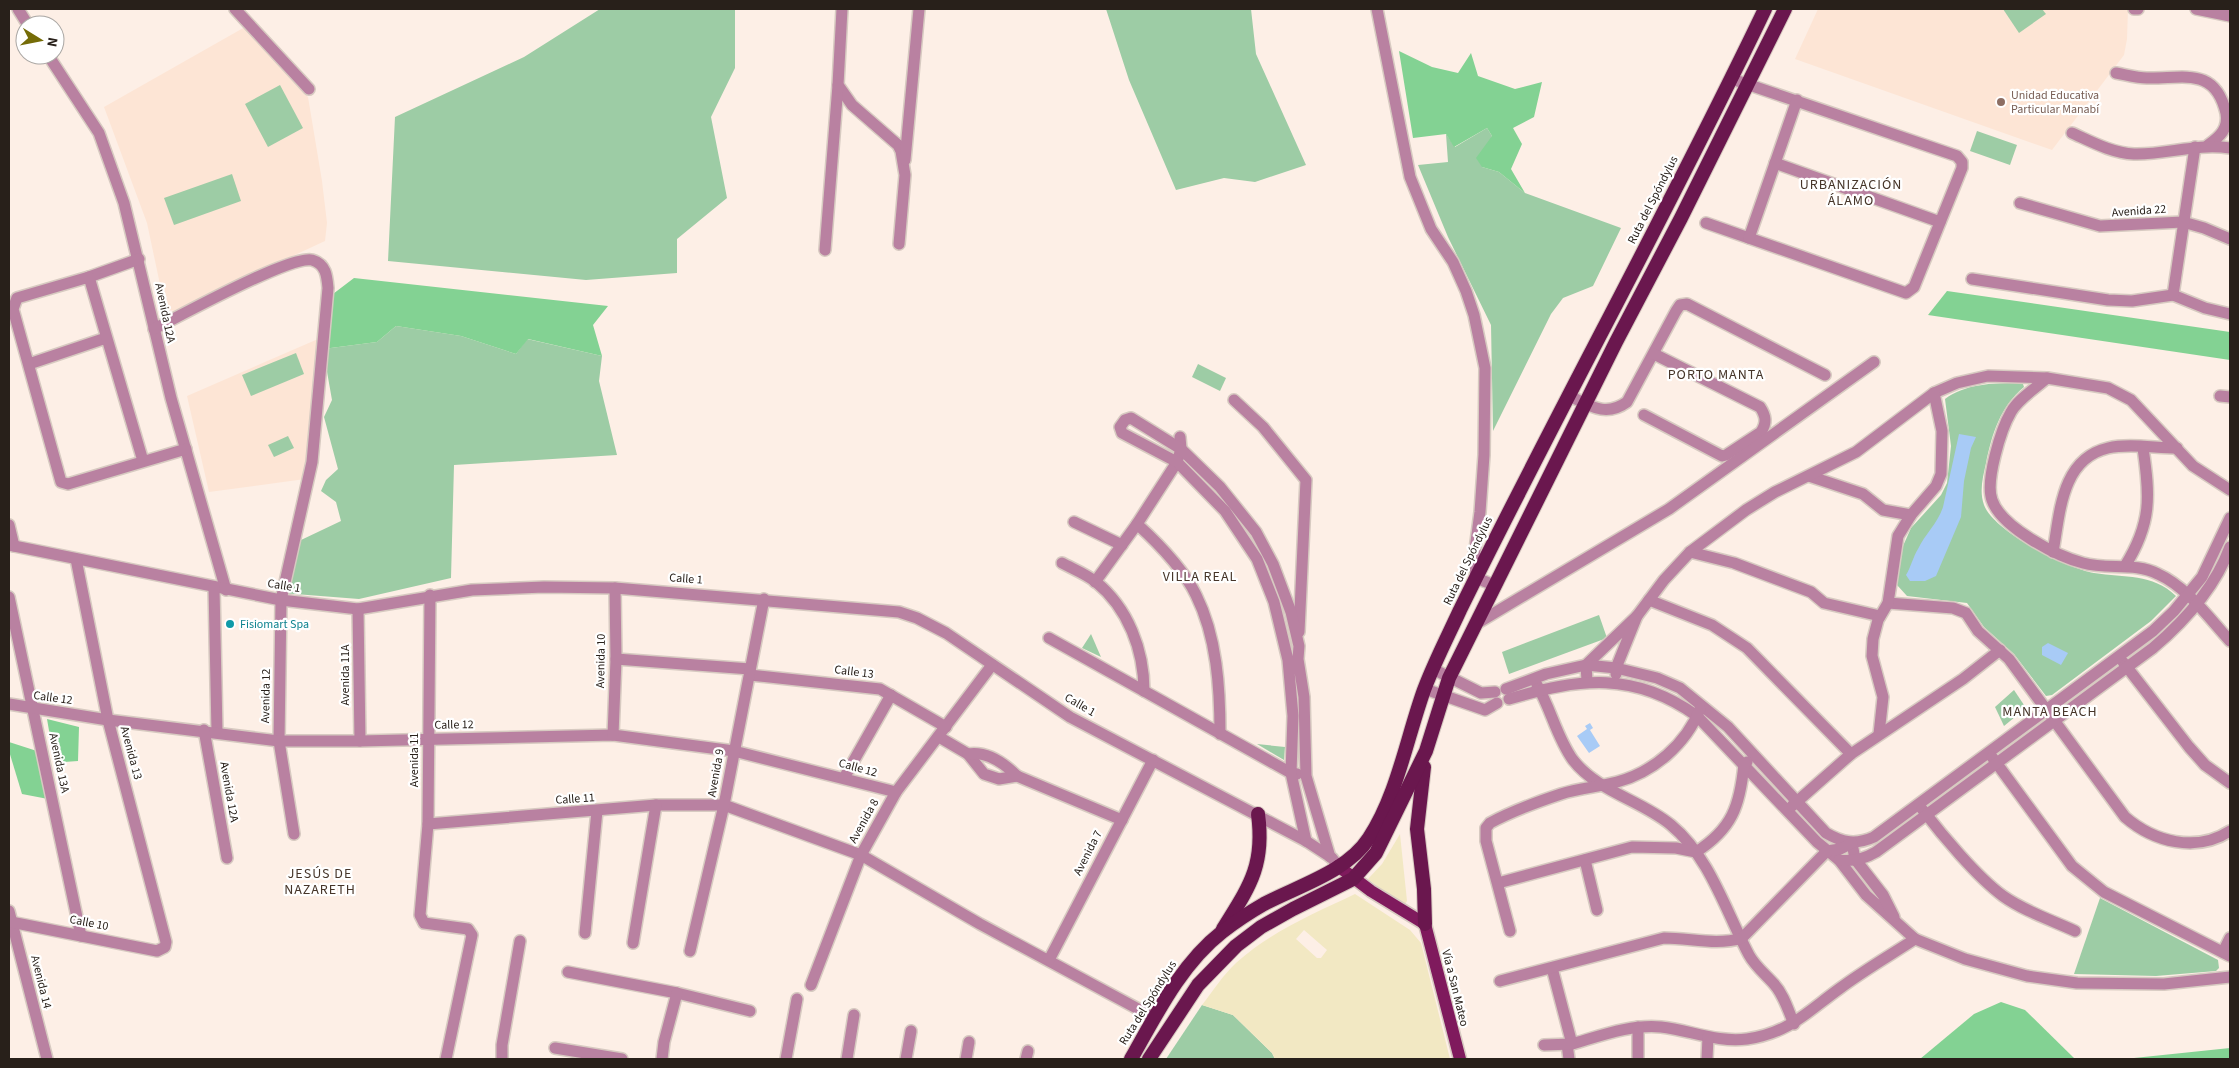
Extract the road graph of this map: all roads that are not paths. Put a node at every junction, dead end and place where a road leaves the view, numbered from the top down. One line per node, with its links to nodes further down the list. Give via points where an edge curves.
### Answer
1 (236, 9): 16 (street)
2 (842, 9): 14 (street)
3 (919, 9): 24 (street)
4 (1377, 9): 75 (street, via 1410,177 1428,221 1453,262 1466,292 1484,360 1486,408 1474,557)
5 (1765, 9): 13 (highway, Ruta del Spóndylus)
6 (1785, 9): 15 (highway)
7 (2134, 9): 8 (street)
8 (2138, 9)
9 (2196, 9): 10 (street)
10 (2230, 16)
11 (55, 65): 33 (street, Avenida 12A, via 99,133 124,203)
12 (2116, 73): 18 (street, via 2143,78 2199,78 2218,93)
13 (1732, 79): 15 (street); 46 (highway, Ruta del Spóndylus)
14 (838, 85): 24 (street, via 852,105 898,145); 32 (street)
15 (1749, 85): 17 (street); 48 (highway)
16 (309, 89)
17 (1798, 100): 23 (street); 26 (street, via 1957,156 1962,168)
18 (2229, 122): 20 (street, via 2218,138)
19 (2072, 133): 21 (street, via 2100,146 2132,154)
20 (2208, 145): 21 (street); 22 (street)
21 (2195, 147): 27 (street)
22 (2230, 148)
23 (1775, 164): 26 (street); 29 (street)
24 (905, 167): 31 (street)
25 (2020, 203): 27 (street, Avenida 22, via 2100,226)
26 (1940, 222): 29 (street, via 1914,287 1906,293)
27 (2183, 222): 30 (street, Avenida 22); 36 (street)
28 (1706, 224): 29 (street)
29 (1750, 238)
30 (2230, 239)
31 (899, 244)
32 (825, 250)
33 (139, 260): 34 (street); 38 (street, Avenida 12A)
34 (88, 277): 39 (street); 42 (street, via 21,297 14,303)
35 (1972, 279): 36 (street, via 2108,300 2132,301)
36 (2173, 294): 37 (street, via 2205,308)
37 (2230, 314)
38 (154, 329): 53 (street, Avenida 12A); 86 (street, Avenida 12, via 296,262 314,261 326,274 328,288 312,462)
39 (106, 338): 42 (street); 55 (street)
40 (1654, 354): 43 (street, via 1676,311 1680,305 1687,304); 48 (street, via 1627,402 1617,409 1600,409); 49 (street, via 1760,407 1764,413 1764,426 1722,456)
41 (1874, 362): 94 (street, via 1669,509)
42 (29, 364): 55 (street, via 61,482 68,484)
43 (1825, 375)
44 (2047, 378): 45 (street, via 1988,376 1957,383); 52 (street, via 2090,383 2131,400); 69 (street, via 2012,410 1990,478 1989,491 1997,511 2006,522)
45 (1934, 393): 57 (street, via 1856,452); 60 (street, via 1942,431 1941,474 1936,486)
46 (1568, 395): 48 (street); 75 (highway, Ruta del Spóndylus)
47 (1234, 400): 97 (street, via 1263,427 1306,480)
48 (1585, 403): 77 (highway)
49 (1644, 415)
50 (1180, 437): 54 (street)
51 (2143, 448): 52 (street); 69 (street, via 2108,448 2079,463 2064,494); 74 (street, via 2148,507 2139,542)
52 (2177, 448): 58 (street, via 2194,466)
53 (186, 449): 55 (street); 80 (street, Avenida 12A)
54 (1181, 449): 56 (street); 56 (street, via 1131,418 1120,427 1129,438); 59 (street)
55 (143, 461)
56 (1177, 462): 59 (street); 63 (street)
57 (1809, 476): 60 (street, via 1863,494 1883,510); 68 (street, via 1775,492)
58 (2230, 490)
59 (1229, 507): 71 (street)
60 (1911, 515): 89 (street, via 1898,536)
61 (2230, 518): 67 (street)
62 (1074, 522): 65 (street)
63 (1137, 524): 65 (street); 130 (street, via 1157,542 1196,594 1211,639 1216,668)
64 (9, 525): 66 (street)
65 (1122, 545): 76 (street)
66 (12, 546): 72 (street, Calle 1)
67 (2215, 549): 70 (street); 82 (street, via 2202,577)
68 (1690, 552): 87 (street); 93 (street, via 1734,563 1811,592 1824,603)
69 (2053, 552): 74 (street, via 2085,564)
70 (2229, 554): 90 (street, via 2210,588)
71 (1262, 556): 85 (street); 88 (street)
72 (76, 559): 78 (street, Calle 1); 125 (street, Avenida 13)
73 (1062, 563): 76 (street)
74 (2125, 566): 82 (street, via 2158,574)
75 (1476, 578): 77 (street); 106 (highway, Ruta del Spóndylus)
76 (1095, 582): 114 (street, via 1115,602 1132,629 1142,662)
77 (1494, 585): 94 (highway)
78 (214, 587): 80 (street, Calle 1); 129 (street)
79 (615, 588): 81 (street, Calle 1, via 483,589); 84 (street, Calle 1); 100 (street, Avenida 10)
80 (226, 590): 86 (street, Calle 1)
81 (430, 595): 91 (street, Calle 1); 134 (street, Avenida 11)
82 (2187, 595): 90 (street); 99 (street, via 2153,631)
83 (9, 597): 120 (street, Avenida 13A)
84 (764, 599): 102 (street, Calle 1, via 899,612 946,633); 107 (street, Avenida 9)
85 (1286, 599): 88 (street); 97 (street)
86 (281, 600): 91 (street, Calle 1); 135 (street, Avenida 12)
87 (1649, 600): 92 (street); 141 (street, via 1712,625 1747,648)
88 (1274, 602): 101 (street)
89 (1888, 603): 93 (street); 98 (street, via 1960,610)
90 (2196, 604): 96 (street); 104 (street, via 2181,624)
91 (358, 609): 136 (street, Avenida 11A)
92 (1637, 616): 103 (street); 105 (street)
93 (1880, 616): 131 (street, via 1872,656 1883,697)
94 (1476, 624): 108 (highway)
95 (1049, 638): 114 (street)
96 (2230, 641)
97 (1299, 646): 101 (street)
98 (2000, 650): 121 (street); 131 (street)
99 (2118, 657): 104 (street); 121 (street)
100 (616, 659): 107 (street, Calle 13); 132 (street, Avenida 10)
101 (1293, 659): 124 (street)
102 (992, 665): 127 (street, Avenida 8); 143 (street, Calle 1, via 1070,717)
103 (1586, 665): 105 (street); 109 (street); 110 (street)
104 (2129, 667): 126 (street); 150 (street, via 2189,748 2205,765)
105 (1616, 668): 111 (street); 123 (street, via 1657,678 1680,688)
106 (1433, 669): 108 (street); 112 (highway, Ruta del Spóndylus)
107 (750, 672): 116 (street, Calle 13, via 880,689); 137 (street, Avenida 9)
108 (1449, 678): 115 (street); 117 (highway)
109 (1534, 680): 113 (street); 118 (street)
110 (1587, 681): 111 (street); 113 (street)
111 (1616, 683): 123 (street, via 1632,685)
112 (1425, 689): 117 (street); 174 (highway, Ruta del Spóndylus, via 1374,831 1366,842)
113 (1540, 690): 118 (street); 151 (street, via 1563,744 1574,761)
114 (1144, 691): 130 (street)
115 (1481, 694): 118 (street); 122 (street)
116 (892, 695): 127 (street, Calle 13); 149 (street)
117 (1442, 696): 122 (street); 138 (highway)
118 (1502, 696): 122 (street)
119 (9, 704): 120 (street, Calle 12)
120 (31, 709): 125 (street, Calle 12); 185 (street, Avenida 13A)
121 (2046, 709): 126 (street); 139 (street)
122 (1486, 710)
123 (1700, 710): 142 (street, via 1728,727); 145 (street); 151 (street, via 1671,752 1644,770)
124 (1299, 716): 146 (street); 148 (street)
125 (108, 720): 128 (street, Calle 12); 192 (street, Avenida 13, via 166,942)
126 (2054, 720): 144 (street); 163 (street, via 2125,817 2144,832 2175,843 2191,843)
127 (946, 727): 133 (street, Avenida 8)
128 (204, 730): 129 (street, Calle 12); 170 (street, Avenida 12A)
129 (217, 732): 135 (street, Calle 12)
130 (1220, 734): 146 (street)
131 (1879, 734): 141 (street)
132 (613, 735): 134 (street, Calle 12); 137 (street, Calle 12)
133 (939, 738): 140 (street); 152 (street, Avenida 8)
134 (427, 740): 136 (street, Calle 12); 162 (street, Avenida 11)
135 (279, 741): 136 (street, Calle 12); 164 (street, Avenida 12)
136 (360, 741)
137 (734, 751): 149 (street, Calle 12); 156 (street, Avenida 9)
138 (1426, 751): 175 (highway, via 1376,853); 179 (highway, via 1417,829)
139 (1989, 752): 144 (street); 154 (street)
140 (968, 754): 147 (street, via 991,757); 147 (street, via 977,768 990,777)
141 (1851, 754): 153 (street)
142 (1753, 755): 145 (street); 153 (street)
143 (1153, 760): 159 (street, Calle 1); 161 (street, Avenida 7)
144 (1996, 762): 160 (street); 194 (street, via 2072,866 2088,880 2104,892)
145 (1744, 764): 157 (street); 168 (street, via 1737,807 1713,842)
146 (1291, 773): 148 (street); 165 (street)
147 (1017, 776): 161 (street)
148 (1306, 776): 174 (street)
149 (844, 778): 152 (street, Calle 12)
150 (2230, 783)
151 (1601, 785): 168 (street, via 1639,804 1672,826); 176 (street, via 1562,794 1490,823 1485,834)
152 (896, 792): 169 (street, Avenida 8)
153 (1797, 801): 157 (street); 166 (street, via 1826,833)
154 (1917, 804): 160 (street); 166 (street, via 1874,837)
155 (656, 805): 156 (street, Calle 11); 158 (street, Calle 11); 190 (street)
156 (724, 805): 169 (street); 193 (street, Avenida 9)
157 (1787, 810): 167 (street)
158 (597, 811): 162 (street, Calle 11); 183 (street)
159 (1258, 814): 165 (street, Calle 1); 184 (highway, via 1261,839 1257,865)
160 (1926, 814): 171 (street, via 1876,852 1866,858); 182 (street, via 2003,896)
161 (1122, 820): 195 (street, Avenida 7)
162 (428, 824): 216 (street, Avenida 11, via 420,915 424,923 472,932)
163 (2230, 831)
164 (294, 834)
165 (1306, 841): 174 (street, Calle 1)
166 (1852, 843): 167 (street); 171 (street)
167 (1827, 851): 173 (street); 186 (street)
168 (1696, 852): 172 (street, via 1632,847); 186 (street)
169 (861, 855): 195 (street); 200 (street, Avenida 8)
170 (227, 858)
171 (1855, 859): 173 (street, via 1848,862); 180 (street, via 1883,895)
172 (1585, 860): 176 (street); 177 (street)
173 (1839, 860): 180 (street, via 1866,894)
174 (1334, 862): 175 (main road); 184 (highway, Ruta del Spóndylus)
175 (1354, 879): 179 (main road); 225 (highway, via 1260,927 1236,946 1198,985)
176 (1498, 883): 181 (street)
177 (1597, 910)
178 (10, 917): 185 (street, Calle 10); 191 (street, Avenida 14)
179 (1425, 924): 226 (main road, Vía a San Mateo)
180 (1898, 925): 188 (street)
181 (1510, 930)
182 (2075, 931)
183 (585, 934)
184 (1220, 934): 205 (highway, Ruta del Spóndylus, via 1188,966)
185 (81, 936): 192 (street, Calle 10)
186 (1742, 938): 196 (street, via 1731,942 1664,938); 206 (street, via 1749,956 1784,998)
187 (2230, 938): 194 (street)
188 (1915, 939): 198 (street, via 1996,968 2078,983 2164,984); 206 (street, via 1871,966)
189 (520, 941): 217 (street)
190 (632, 943)
191 (13, 945): 215 (street, Avenida 14)
192 (162, 951)
193 (690, 951)
194 (2227, 954)
195 (1048, 960): 205 (street)
196 (1552, 968): 199 (street); 211 (street)
197 (568, 972): 201 (street)
198 (2230, 977)
199 (1500, 981)
200 (811, 985)
201 (677, 993): 203 (street); 219 (street)
202 (797, 999): 220 (street)
203 (750, 1011)
204 (854, 1016): 221 (street)
205 (1155, 1018): 224 (highway, Ruta del Spóndylus)
206 (1794, 1024): 209 (street, via 1747,1039)
207 (1638, 1027): 209 (street, via 1660,1027); 211 (street); 214 (street)
208 (911, 1031): 222 (street)
209 (1708, 1037): 228 (street)
210 (969, 1042): 223 (street)
211 (1569, 1044): 212 (street); 227 (street)
212 (1544, 1045)
213 (555, 1048): 218 (street)
214 (1638, 1057)
215 (47, 1059)
216 (446, 1059)
217 (502, 1059)
218 (622, 1059)
219 (662, 1059)
220 (786, 1059)
221 (846, 1059)
222 (906, 1059)
223 (966, 1059)
224 (1131, 1059)
225 (1150, 1059)
226 (1460, 1059)
227 (1569, 1059)
228 (1707, 1059)

